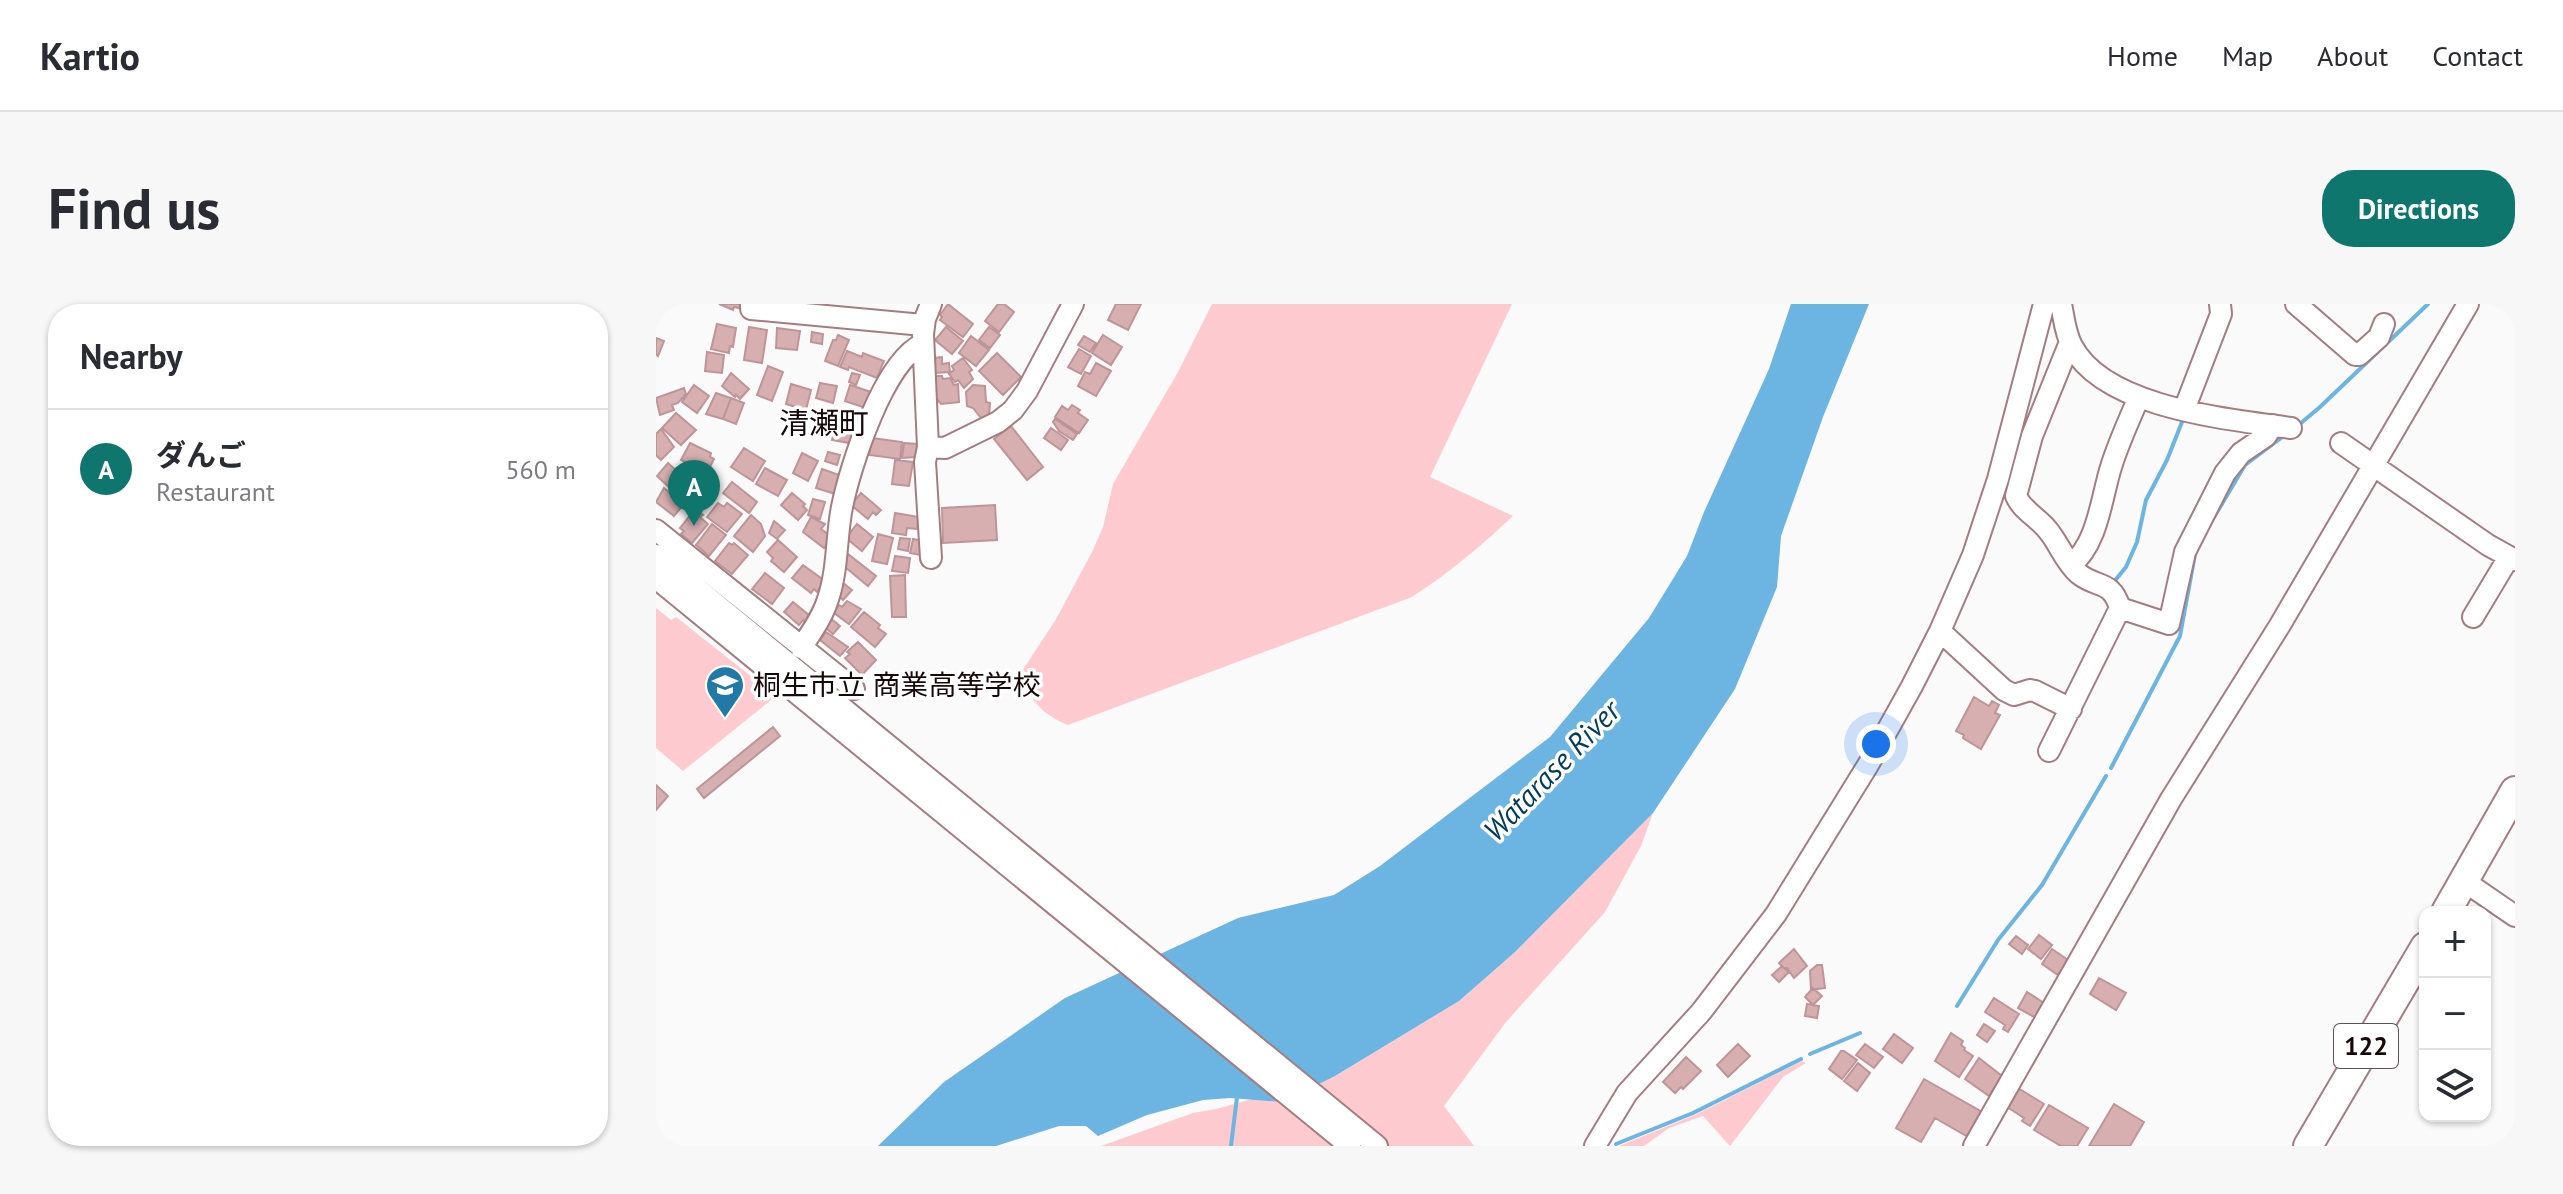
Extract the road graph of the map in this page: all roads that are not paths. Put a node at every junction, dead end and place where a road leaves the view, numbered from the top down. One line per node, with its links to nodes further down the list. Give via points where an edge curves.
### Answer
1 (931, 304): 10 (street)
2 (1073, 304): 15 (street, via 1013,410 945,448)
3 (2044, 304): 25 (street, via 1994,492)
4 (2061, 304): 11 (street)
5 (2220, 304): 13 (street, via 2221,314)
6 (2296, 304): 9 (street, via 2355,355 2379,337)
7 (2468, 304): 16 (street)
8 (751, 307): 10 (street)
9 (2384, 324)
10 (923, 334): 15 (street); 26 (street, via 873,411 844,498 829,598)
11 (2070, 342): 12 (street, via 2097,374); 21 (street, via 2032,436 2016,496 2051,533)
12 (2139, 397): 13 (street); 21 (street, via 2093,530)
13 (2184, 410): 23 (street, via 2282,426 2241,453 2225,473 2185,552 2169,624)
14 (2341, 443): 16 (street)
15 (928, 447): 19 (street)
16 (2373, 465): 20 (street); 39 (street, via 2171,799)
17 (656, 530): 26 (street)
18 (656, 555): 27 (street)
19 (931, 558)
20 (2512, 559): 24 (street)
21 (2071, 565): 23 (street, via 2113,591)
22 (656, 578): 27 (street)
23 (2120, 608): 29 (street)
24 (2473, 617)
25 (1940, 631): 29 (street, via 2004,690 2014,695 2035,691); 38 (street, via 1868,765 1776,914 1701,1012 1627,1093)
26 (801, 648): 28 (street)
27 (763, 654): 36 (street); 37 (street)
28 (854, 689)
29 (2071, 709): 30 (street)
30 (2049, 751)
31 (2515, 791): 32 (highway)
32 (2464, 881): 33 (highway); 34 (street)
33 (2449, 906)
34 (2515, 916)
35 (2419, 957): 40 (highway, 122)
36 (1350, 1146)
37 (1377, 1146)
38 (1595, 1146)
39 (1974, 1146)
40 (2308, 1146)

